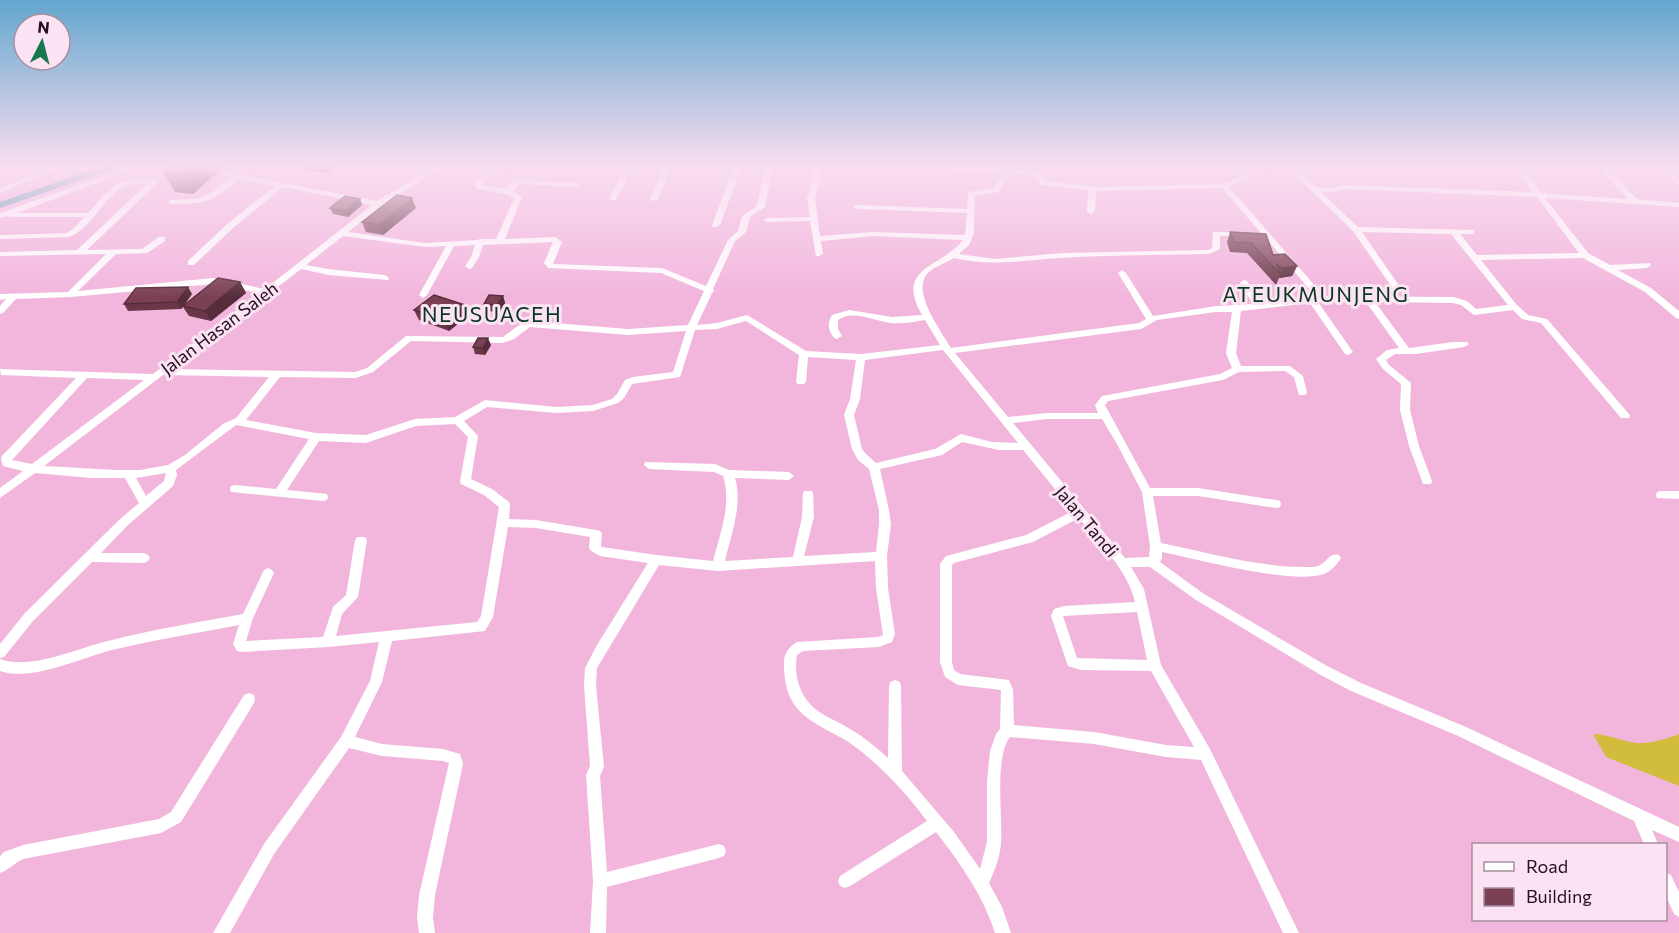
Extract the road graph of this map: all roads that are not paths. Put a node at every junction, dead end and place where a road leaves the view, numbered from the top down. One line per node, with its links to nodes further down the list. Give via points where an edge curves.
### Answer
1 (16, 210): 15 (street)
2 (95, 210): 16 (street)
3 (124, 210): 32 (street)
4 (250, 210): 39 (street)
5 (371, 210): 23 (street, Jalan Hasan Saleh)
6 (513, 210): 29 (street)
7 (722, 210): 19 (street)
8 (757, 210): 48 (street, via 743,220 742,232 732,240)
9 (814, 210): 17 (street)
10 (928, 210): 14 (street)
11 (1245, 210): 24 (street)
12 (1336, 210): 20 (street)
13 (1549, 210): 37 (street)
14 (969, 211): 26 (street)
15 (1, 215): 16 (street)
16 (89, 215): 25 (street, via 69,235)
17 (815, 219): 18 (street); 28 (street)
18 (767, 220)
19 (716, 225)
20 (1356, 229): 21 (street); 47 (street)
21 (1453, 231): 22 (street); 38 (street)
22 (1471, 232)
23 (340, 234): 31 (street, via 407,244); 41 (street, Jalan Hasan Saleh)
24 (1267, 235): 36 (street, via 1216,234 1216,249 1209,252 1061,255 1002,263); 55 (street)
25 (0, 237)
26 (968, 238): 28 (street, via 874,234); 36 (street, Jalan Tandi)
27 (162, 239): 33 (street, via 146,251)
28 (819, 239): 35 (street)
29 (500, 240): 30 (street); 48 (street, via 555,239 558,242 551,266 662,271)
30 (480, 241): 31 (street); 42 (street)
31 (451, 244): 51 (street)
32 (80, 252): 33 (street); 34 (street)
33 (113, 252): 50 (street)
34 (0, 254)
35 (819, 254)
36 (953, 255): 61 (street, Jalan Tandi, via 921,276 919,294)
37 (1585, 255): 38 (street); 43 (street)
38 (1476, 258): 56 (street)
39 (191, 263)
40 (1647, 265): 43 (street)
41 (300, 266): 45 (street); 49 (street, Jalan Hasan Saleh)
42 (469, 266)
43 (1607, 268): 60 (street, via 1648,290)
44 (1122, 273): 62 (street)
45 (385, 278)
46 (1244, 283): 57 (street)
47 (1396, 287)
48 (710, 291): 63 (street)
49 (267, 292): 50 (street, via 213,281); 73 (street, Jalan Hasan Saleh)
50 (71, 294): 52 (street)
51 (423, 295)
52 (14, 296): 53 (street); 59 (street)
53 (0, 297)
54 (1369, 299): 55 (street); 56 (street, via 1454,300 1474,312); 67 (street)
55 (1318, 300): 57 (street); 68 (street)
56 (1514, 306): 79 (street, via 1525,317 1544,321)
57 (1259, 307): 58 (street)
58 (1237, 309): 62 (street); 71 (street, via 1232,353)
59 (0, 311)
60 (1679, 316)
61 (927, 317): 64 (street, via 893,320 858,313 840,314 833,325); 66 (street, Jalan Tandi)
62 (1151, 320): 66 (street, via 1141,326)
63 (691, 328): 69 (street, via 750,319); 75 (street, via 610,332 529,324 512,338 503,340 409,338 370,370 356,375); 81 (street, via 677,375 628,382 619,398 610,403 573,411 485,403)
64 (837, 336)
65 (1464, 344): 67 (street, via 1419,351)
66 (946, 349): 70 (street); 82 (street, Jalan Tandi)
67 (1405, 349): 92 (street, via 1381,359 1406,383 1405,410)
68 (1348, 352)
69 (804, 354): 70 (street); 76 (street)
70 (861, 357): 86 (street, via 849,415 857,449)
71 (1237, 369): 77 (street, via 1287,368 1298,376); 78 (street, via 1223,377 1105,398 1100,405)
72 (1, 372): 74 (street)
73 (157, 374): 74 (street); 75 (street); 87 (street, Jalan Hasan Saleh)
74 (84, 375): 87 (street, via 6,459 7,464)
75 (276, 375): 80 (street)
76 (801, 382)
77 (1302, 393)
78 (1105, 416): 82 (street, via 1034,416); 94 (street)
79 (1625, 416)
80 (240, 420): 83 (street); 88 (street, via 230,423)
81 (458, 420): 83 (street, via 415,423 366,439); 104 (street, via 473,436 465,481 505,505)
82 (1004, 421): 84 (street, Jalan Tandi)
83 (316, 437): 95 (street)
84 (1025, 446): 86 (street, via 994,447 960,438 938,452); 103 (street, Jalan Tandi)
85 (649, 465): 90 (street, via 715,468)
86 (874, 467): 107 (street, via 885,524)
87 (34, 468): 89 (street, via 87,475); 96 (street, Jalan Hasan Saleh)
88 (171, 469): 89 (street); 101 (street, via 169,483)
89 (128, 473): 101 (street)
90 (728, 474): 91 (street); 115 (street, via 731,503)
91 (789, 476)
92 (1427, 482)
93 (235, 489): 95 (street)
94 (1147, 492): 102 (street, via 1198,492); 106 (street)
95 (279, 493): 100 (street)
96 (0, 494)
97 (808, 494): 112 (street, via 808,517)
98 (1662, 495): 99 (street)
99 (1679, 495)
100 (323, 497)
101 (145, 504): 108 (street)
102 (1276, 504)
103 (1080, 512): 114 (street, Jalan Tandi); 126 (street, via 1029,539 950,559 946,564 949,673 958,679 1004,684)
104 (503, 523): 111 (street, via 537,524 596,534 596,548 600,551); 119 (street, via 487,617 480,627)
105 (360, 540): 120 (street, via 352,597 337,611)
106 (1156, 546): 110 (street, via 1278,570 1316,571); 113 (street)
107 (881, 556): 112 (street); 129 (street, via 888,638 879,642 801,646 792,652 790,666 795,691 810,714 873,752)
108 (89, 557): 109 (street); 121 (street, via 28,617)
109 (144, 558)
110 (1335, 558)
111 (656, 560): 115 (street); 136 (street, via 591,668)
112 (797, 562): 115 (street)
113 (1152, 562): 114 (street); 130 (street, via 1200,597 1323,670)
114 (1122, 563): 117 (street, Jalan Tandi, via 1138,589)
115 (718, 566)
116 (268, 573): 118 (street)
117 (1143, 608): 123 (street, Jalan Tandi); 123 (street, via 1064,611 1057,616 1072,662)
118 (247, 618): 120 (street, via 241,647); 122 (street, via 111,645 34,667)
119 (387, 636): 120 (street); 127 (street, via 376,682)
120 (328, 642)
121 (0, 653)
122 (0, 665)
123 (1155, 666): 128 (street, Jalan Tandi)
124 (895, 686): 129 (street)
125 (249, 699): 135 (street, via 176,817 160,826 23,852 9,857)
126 (1007, 731): 128 (street, via 1094,738); 138 (street, via 999,742 995,763 994,842)
127 (346, 741): 142 (street, via 269,849); 143 (street, via 454,759 427,895)
128 (1205, 754): 145 (street, Jalan Tandi)
129 (895, 773): 131 (street)
130 (1639, 815): 132 (street); 133 (street)
131 (937, 823): 137 (street); 138 (street)
132 (1679, 835)
133 (1651, 843)
134 (719, 851): 136 (street)
135 (0, 866)
136 (600, 881): 144 (street)
137 (845, 881)
138 (982, 882): 141 (street)
139 (1667, 884): 140 (street)
140 (1679, 909)
141 (1002, 929)
142 (220, 933)
143 (427, 933)
144 (598, 933)
145 (1291, 933)

